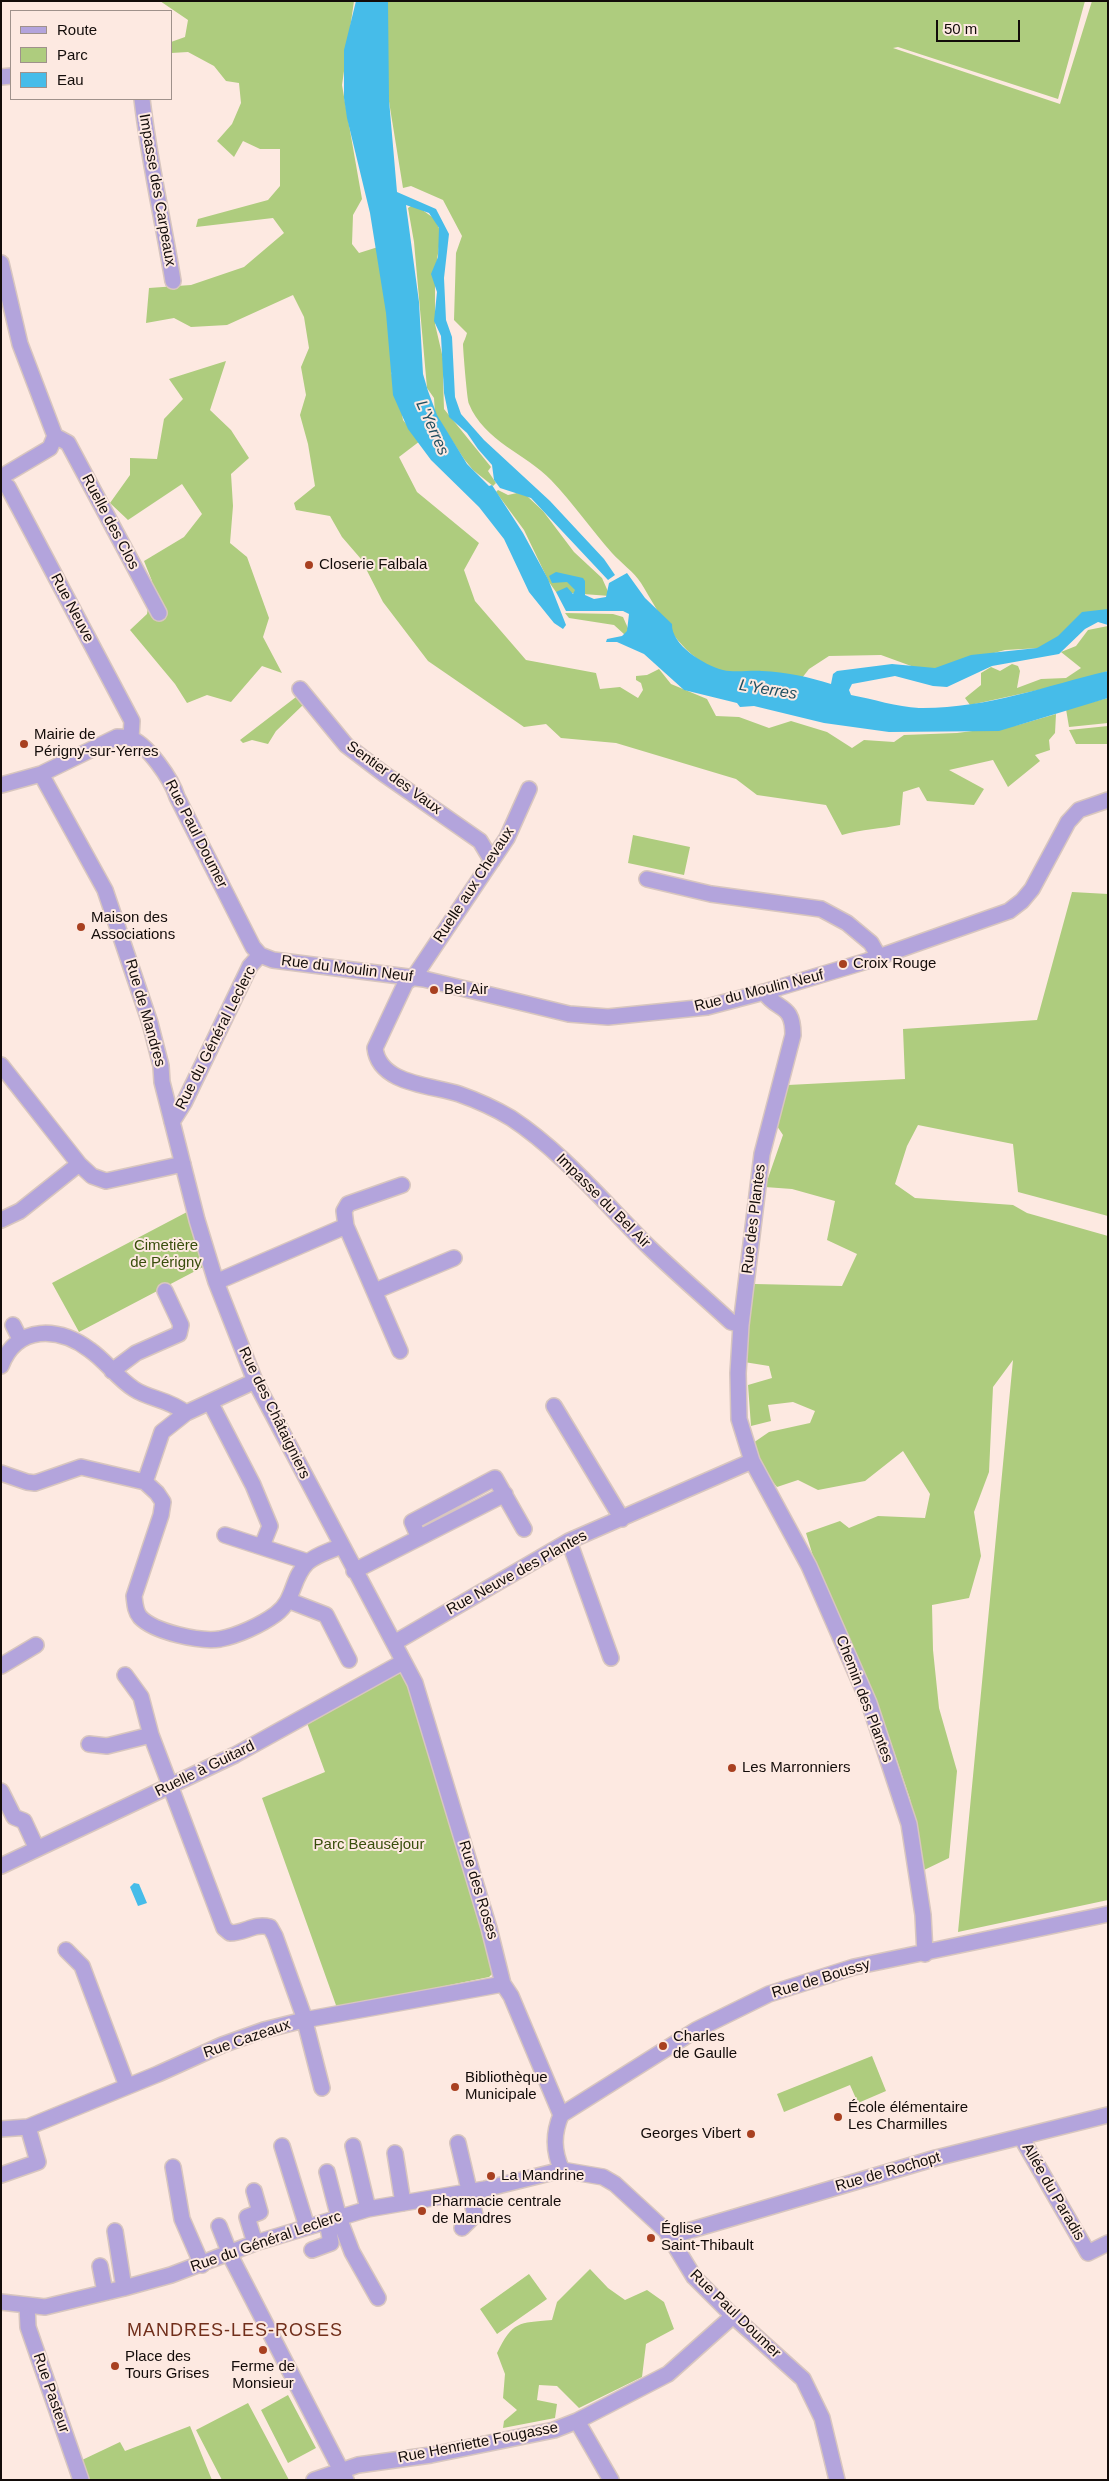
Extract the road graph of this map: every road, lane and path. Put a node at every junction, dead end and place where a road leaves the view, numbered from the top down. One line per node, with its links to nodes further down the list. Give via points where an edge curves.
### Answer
1 (142, 100): 3 (street, Impasse des Carpeaux, via 154,189)
2 (1, 265): 4 (street, via 20,344)
3 (173, 281)
4 (55, 436): 5 (street, via 50,448); 7 (street, Ruelle des Clos, via 68,443)
5 (1, 477)
6 (1, 483): 9 (street, Rue Neuve, via 8,487 132,721)
7 (159, 614)
8 (300, 689): 16 (street, Sentier des Vaux, via 346,745 480,841)
9 (131, 738): 10 (street, via 117,737); 18 (street, Rue Paul Doumer, via 152,756 174,786 176,797)
10 (40, 774): 11 (street); 23 (street, Rue de Mandres, via 105,890 150,1023)
11 (1, 785)
12 (529, 789): 16 (street, Ruelle aux Chevaux, via 507,838)
13 (1108, 800): 15 (street, Rue du Moulin Neuf)
14 (1108, 804): 15 (street)
15 (1090, 805): 19 (street, Rue du Moulin Neuf, via 1078,810 1068,822 1022,901 1008,911)
16 (492, 861): 20 (street, Ruelle aux Chevaux)
17 (647, 879): 19 (street, via 711,894 821,909 848,923 871,943)
18 (260, 955): 20 (street, Rue du Moulin Neuf, via 273,960); 23 (street, Rue du Général Leclerc, via 250,966 184,1104)
19 (879, 957): 21 (street, Rue du Moulin Neuf)
20 (414, 977): 21 (street, Rue du Moulin Neuf, via 569,1014 608,1016 707,1007); 33 (street, Impasse du Bel Air, via 406,982 375,1048 387,1071 407,1081 460,1094 510,1118 570,1165 650,1248 731,1322)
21 (764, 992): 33 (street, Rue des Plantes, via 793,1019 793,1035 762,1154)
22 (1, 1065): 24 (street)
23 (172, 1122): 25 (street, Rue des Châtaigniers)
24 (79, 1164): 25 (street, via 92,1176 106,1181); 27 (street, via 20,1212)
25 (183, 1164): 30 (street, Rue des Châtaigniers)
26 (402, 1184): 28 (street, via 348,1204 344,1211)
27 (1, 1220)
28 (346, 1226): 30 (street); 32 (street)
29 (454, 1258): 32 (street)
30 (216, 1282): 37 (street, Rue des Châtaigniers)
31 (165, 1291): 36 (street, via 181,1326 179,1334 136,1353)
32 (375, 1291): 34 (street)
33 (741, 1325): 41 (street, Rue des Plantes, via 739,1419)
34 (400, 1351)
35 (1, 1366): 36 (street, via 16,1332 40,1332 67,1338 91,1350)
36 (112, 1371): 40 (street, via 135,1390 173,1403)
37 (255, 1381): 38 (street); 49 (street, Rue des Châtaigniers)
38 (210, 1402): 40 (street); 48 (street, via 253,1485 270,1526)
39 (554, 1406): 44 (street)
40 (186, 1413): 43 (street, via 162,1432)
41 (752, 1461): 44 (street, Rue Neuve des Plantes); 68 (street, Chemin des Plantes, via 809,1566 869,1703 908,1824 923,1915)
42 (1, 1473): 43 (street, via 35,1482 81,1466)
43 (144, 1482): 52 (street, via 164,1502 134,1596 139,1616 147,1623 194,1639 221,1639 274,1616)
44 (622, 1519): 47 (street, Rue Neuve des Plantes)
45 (524, 1529): 51 (street, via 505,1494)
46 (225, 1534): 48 (street)
47 (569, 1541): 53 (street, Rue Neuve des Plantes); 55 (street)
48 (262, 1546): 50 (street)
49 (341, 1546): 50 (street); 51 (street, Rue des Châtaigniers)
50 (308, 1562): 52 (street, via 298,1577)
51 (354, 1571): 53 (street, Rue des Châtaigniers)
52 (290, 1601): 56 (street, via 326,1615)
53 (394, 1643): 57 (street, Rue des Châtaigniers)
54 (36, 1645): 58 (street)
55 (611, 1658)
56 (349, 1660)
57 (403, 1662): 62 (street, Ruelle à Guitard, via 235,1755); 69 (street, Rue des Roses, via 415,1683)
58 (1, 1666)
59 (125, 1675): 60 (street, via 141,1697)
60 (151, 1735): 61 (street, via 107,1746); 62 (street)
61 (89, 1744)
62 (171, 1786): 64 (street, Ruelle à Guitard); 70 (street, via 224,1928 230,1933 238,1933 259,1925 270,1927)
63 (1, 1791): 64 (street, via 14,1817 24,1822)
64 (37, 1849): 65 (street, Ruelle à Guitard)
65 (1, 1866)
66 (1108, 1914): 68 (street, Rue de Boussy)
67 (66, 1950): 71 (street, via 82,1966)
68 (925, 1954): 74 (street, Rue de Boussy, via 854,1967 770,1994 696,2030)
69 (503, 1984): 70 (street, Rue Cazeaux); 74 (street, Rue des Roses)
70 (304, 2020): 71 (street, Rue Cazeaux, via 222,2045); 72 (street)
71 (127, 2086): 75 (street, Rue Cazeaux)
72 (322, 2088)
73 (1108, 2115): 77 (street, Rue de Rochopt)
74 (561, 2116): 83 (street, via 554,2140)
75 (28, 2127): 76 (street, Rue Cazeaux); 85 (street, via 38,2162)
76 (1, 2130)
77 (1021, 2137): 95 (street, Rue de Rochopt, via 936,2158); 97 (street, Allée du Paradis, via 1088,2253)
78 (458, 2143): 87 (street)
79 (282, 2146): 92 (street)
80 (353, 2146): 89 (street)
81 (395, 2153): 88 (street)
82 (173, 2168): 100 (street, via 182,2219)
83 (562, 2170): 87 (street, Rue du Général Leclerc); 95 (street, Rue Paul Doumer, via 604,2177)
84 (327, 2172): 90 (street)
85 (1, 2175)
86 (254, 2191): 96 (street, via 260,2212 247,2217)
87 (470, 2192): 88 (street, Rue du Général Leclerc); 93 (street, via 474,2216)
88 (403, 2203): 89 (street, Rue du Général Leclerc)
89 (368, 2209): 90 (street, Rue du Général Leclerc)
90 (333, 2220): 92 (street, Rue du Général Leclerc); 98 (street, via 331,2243); 104 (street)
91 (219, 2226): 99 (street)
92 (307, 2227): 96 (street, Rue du Général Leclerc)
93 (462, 2228)
94 (114, 2231): 102 (street)
95 (671, 2236): 107 (street, Rue Paul Doumer, via 694,2278)
96 (255, 2243): 99 (street, Rue du Général Leclerc)
97 (1108, 2243)
98 (312, 2250)
99 (230, 2254): 100 (street, Rue du Général Leclerc); 109 (street)
100 (202, 2264): 102 (street, Rue du Général Leclerc)
101 (100, 2266): 103 (street)
102 (124, 2288): 103 (street, Rue du Général Leclerc)
103 (105, 2292): 106 (street, Rue du Général Leclerc, via 45,2307)
104 (378, 2298)
105 (1, 2302): 106 (street, Rue du Général Leclerc)
106 (27, 2305): 110 (street, Rue Pasteur, via 28,2328)
107 (733, 2316): 108 (street, Rue Henriette Fougasse, via 668,2374); 113 (street, Rue Paul Doumer, via 803,2379 822,2418)
108 (577, 2421): 109 (street, Rue Henriette Fougasse, via 554,2430 488,2444 358,2465); 112 (street)
109 (342, 2475): 111 (street, Rue Henriette Fougasse)
110 (80, 2480)
111 (314, 2480)
112 (610, 2480)
113 (837, 2480)

